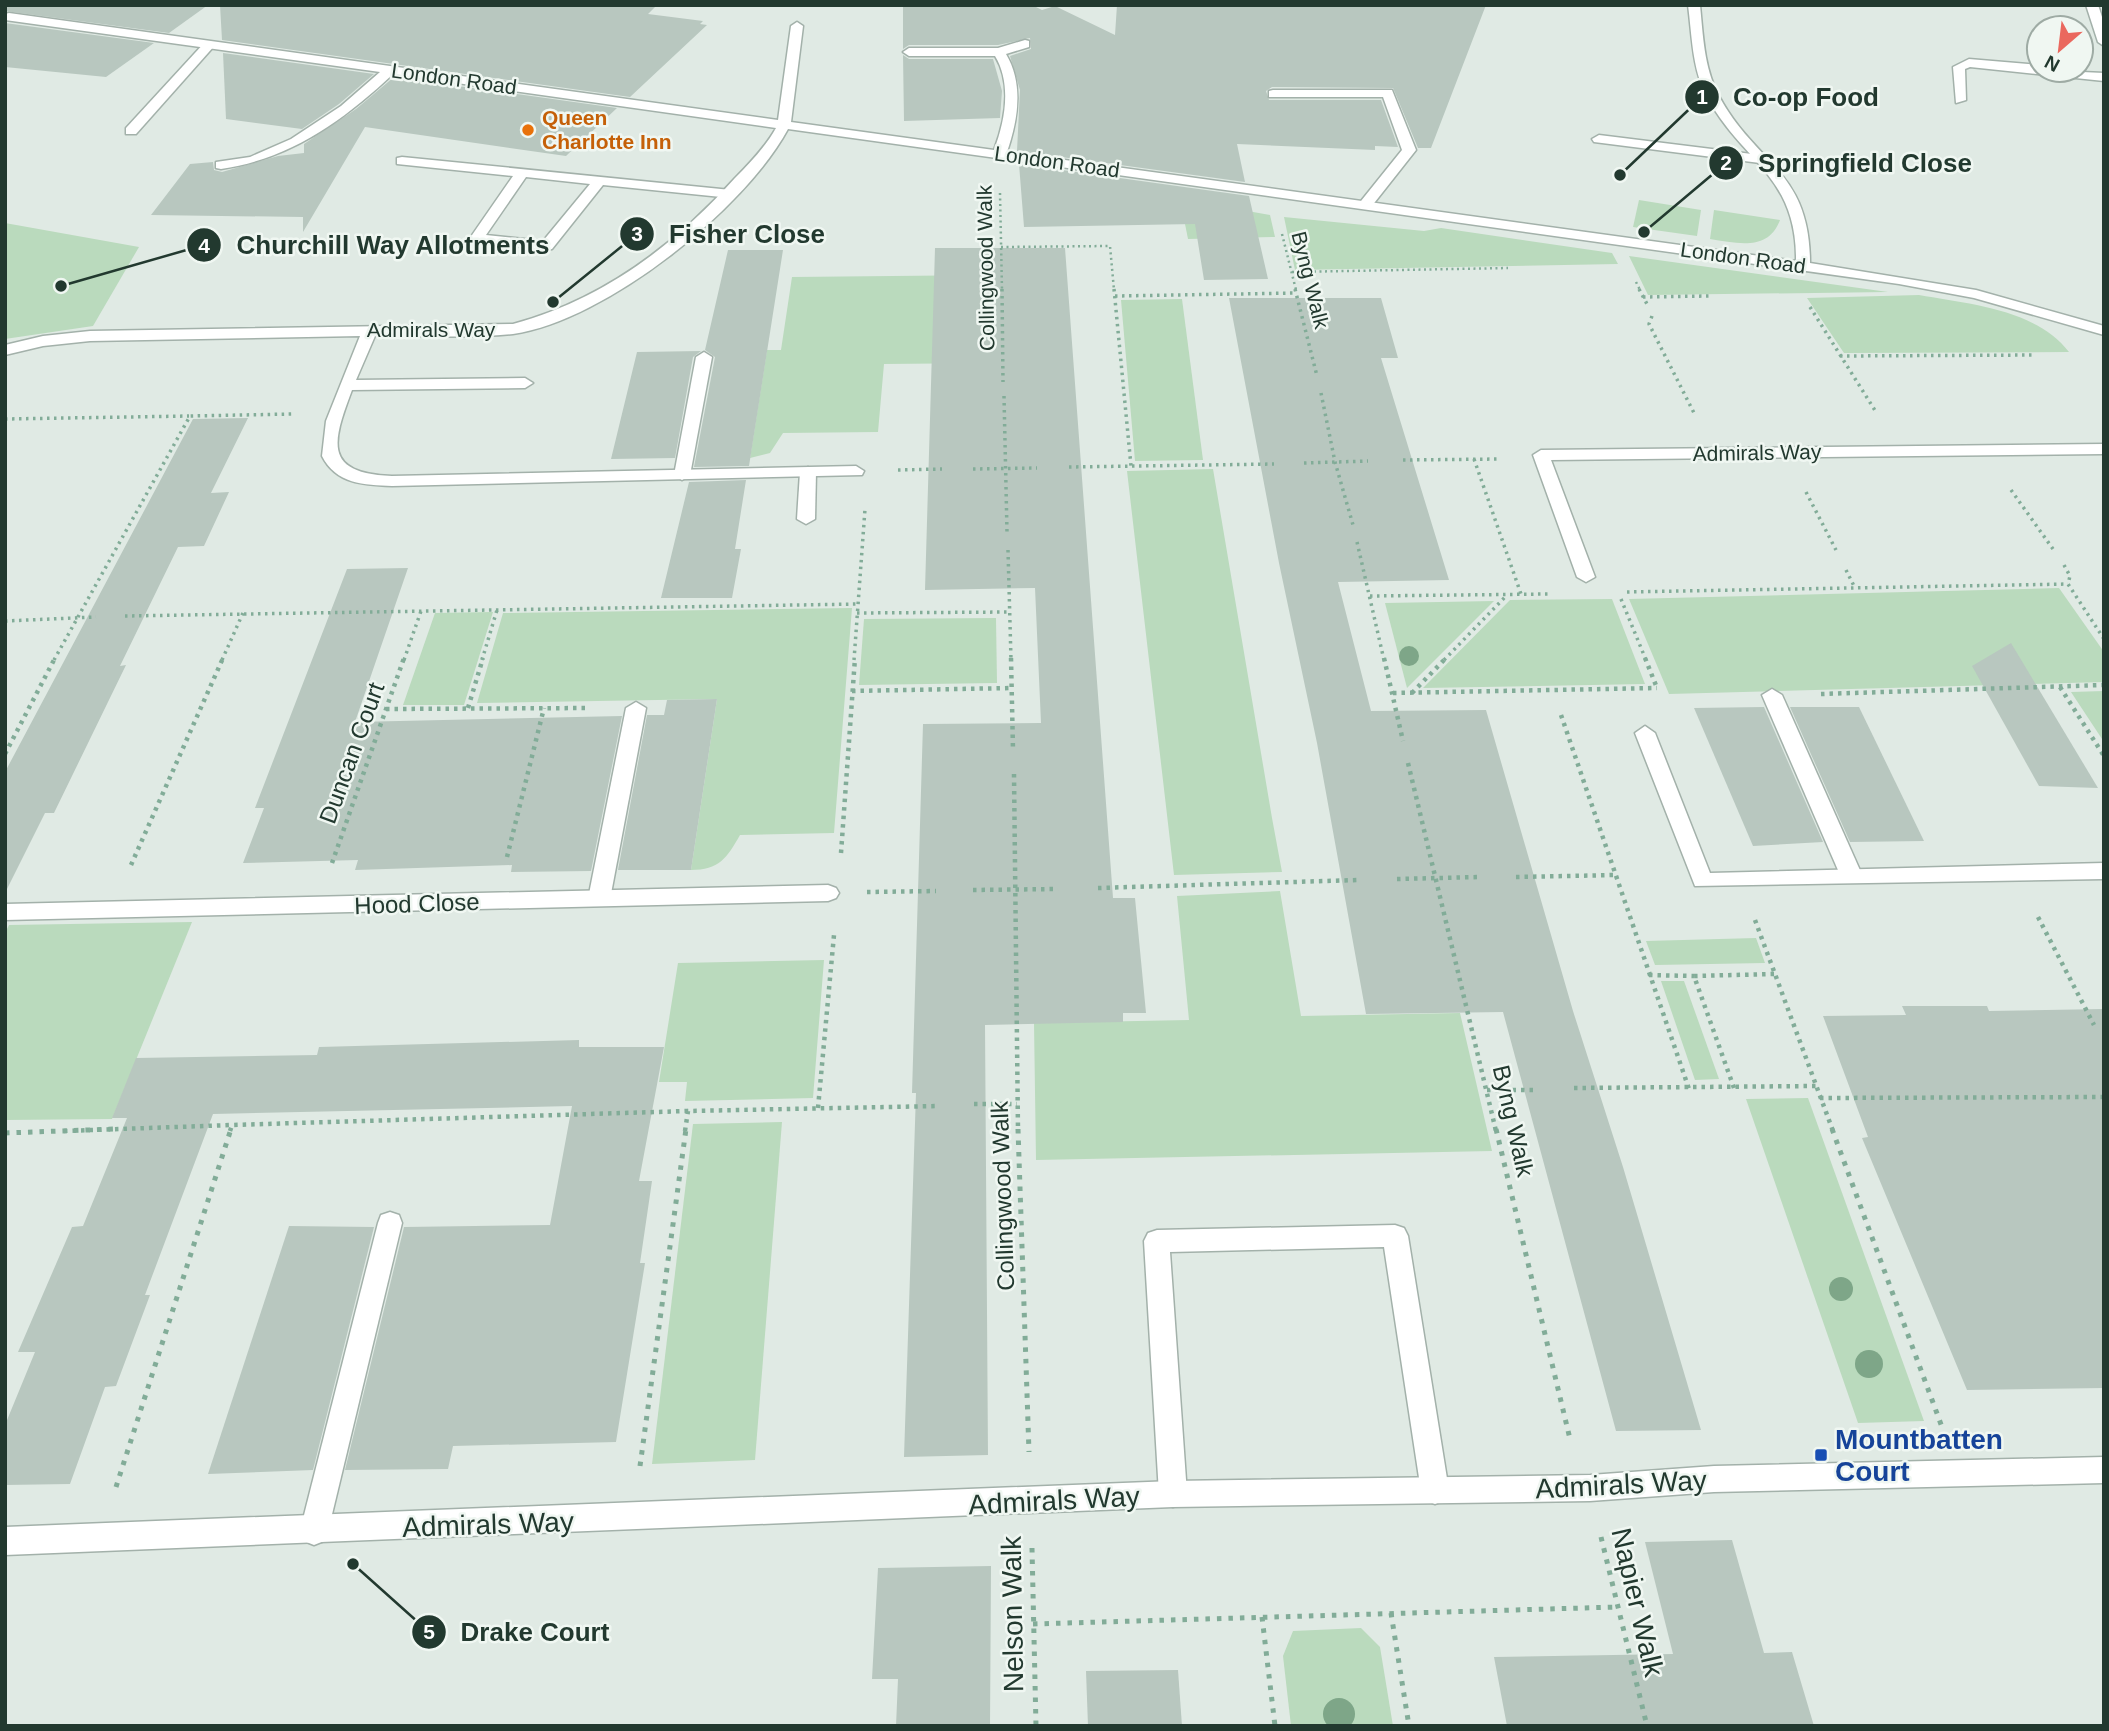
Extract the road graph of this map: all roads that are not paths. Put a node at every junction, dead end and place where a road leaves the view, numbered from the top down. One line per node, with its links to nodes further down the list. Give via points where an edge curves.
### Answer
1 (1694, 5): 18 (street, via 1707,83 1725,116)
2 (2092, 5): 5 (street)
3 (7, 17): 6 (street, London Road)
4 (797, 26): 14 (street)
5 (2104, 42)
6 (210, 44): 11 (street, London Road); 15 (street)
7 (1025, 44): 9 (street)
8 (909, 52): 9 (street)
9 (999, 52): 17 (street, via 1006,61 1012,112)
10 (2025, 68): 13 (street, via 1969,63 1959,67)
11 (390, 70): 14 (street, London Road); 20 (street, via 356,102 307,133 258,159)
12 (1273, 94): 24 (street, via 1388,93 1409,150)
13 (1960, 100)
14 (783, 127): 17 (street, London Road); 23 (street, Admirals Way)
15 (131, 131)
16 (1599, 139): 18 (street)
17 (1000, 153): 24 (street, London Road)
18 (1760, 159): 25 (street, via 1780,180 1799,216)
19 (402, 161): 21 (street)
20 (221, 165)
21 (522, 173): 22 (street); 22 (street, via 477,238 547,246)
22 (600, 180): 23 (street)
23 (731, 194): 26 (street, Admirals Way, via 652,262 579,309 548,322 513,329)
24 (1366, 204): 25 (street, London Road)
25 (1803, 267): 27 (street, London Road, via 1945,287)
26 (370, 330): 28 (street, Admirals Way, via 90,337); 31 (street)
27 (2104, 331)
28 (5, 350)
29 (704, 357): 35 (street)
30 (525, 383): 31 (street)
31 (348, 385): 35 (street, via 328,444 334,466 350,476 367,480)
32 (2104, 449): 37 (street, Admirals Way, via 1541,455)
33 (856, 471): 34 (street)
34 (808, 472): 35 (street); 36 (street)
35 (682, 475)
36 (806, 519)
37 (1586, 577)
38 (1772, 695): 42 (street)
39 (636, 708): 44 (street)
40 (1645, 733): 42 (street, via 1702,881)
41 (2104, 871): 42 (street)
42 (1852, 877)
43 (833, 893): 44 (street, Hood Close)
44 (598, 899): 45 (street, Hood Close)
45 (5, 912)
46 (390, 1223): 50 (street)
47 (2104, 1470): 48 (street, Admirals Way, via 1714,1479)
48 (1435, 1492): 49 (street, Admirals Way); 49 (street, via 1395,1236 1157,1241)
49 (1173, 1494): 50 (street, Admirals Way)
50 (314, 1531): 51 (street, Admirals Way)
51 (5, 1541)

